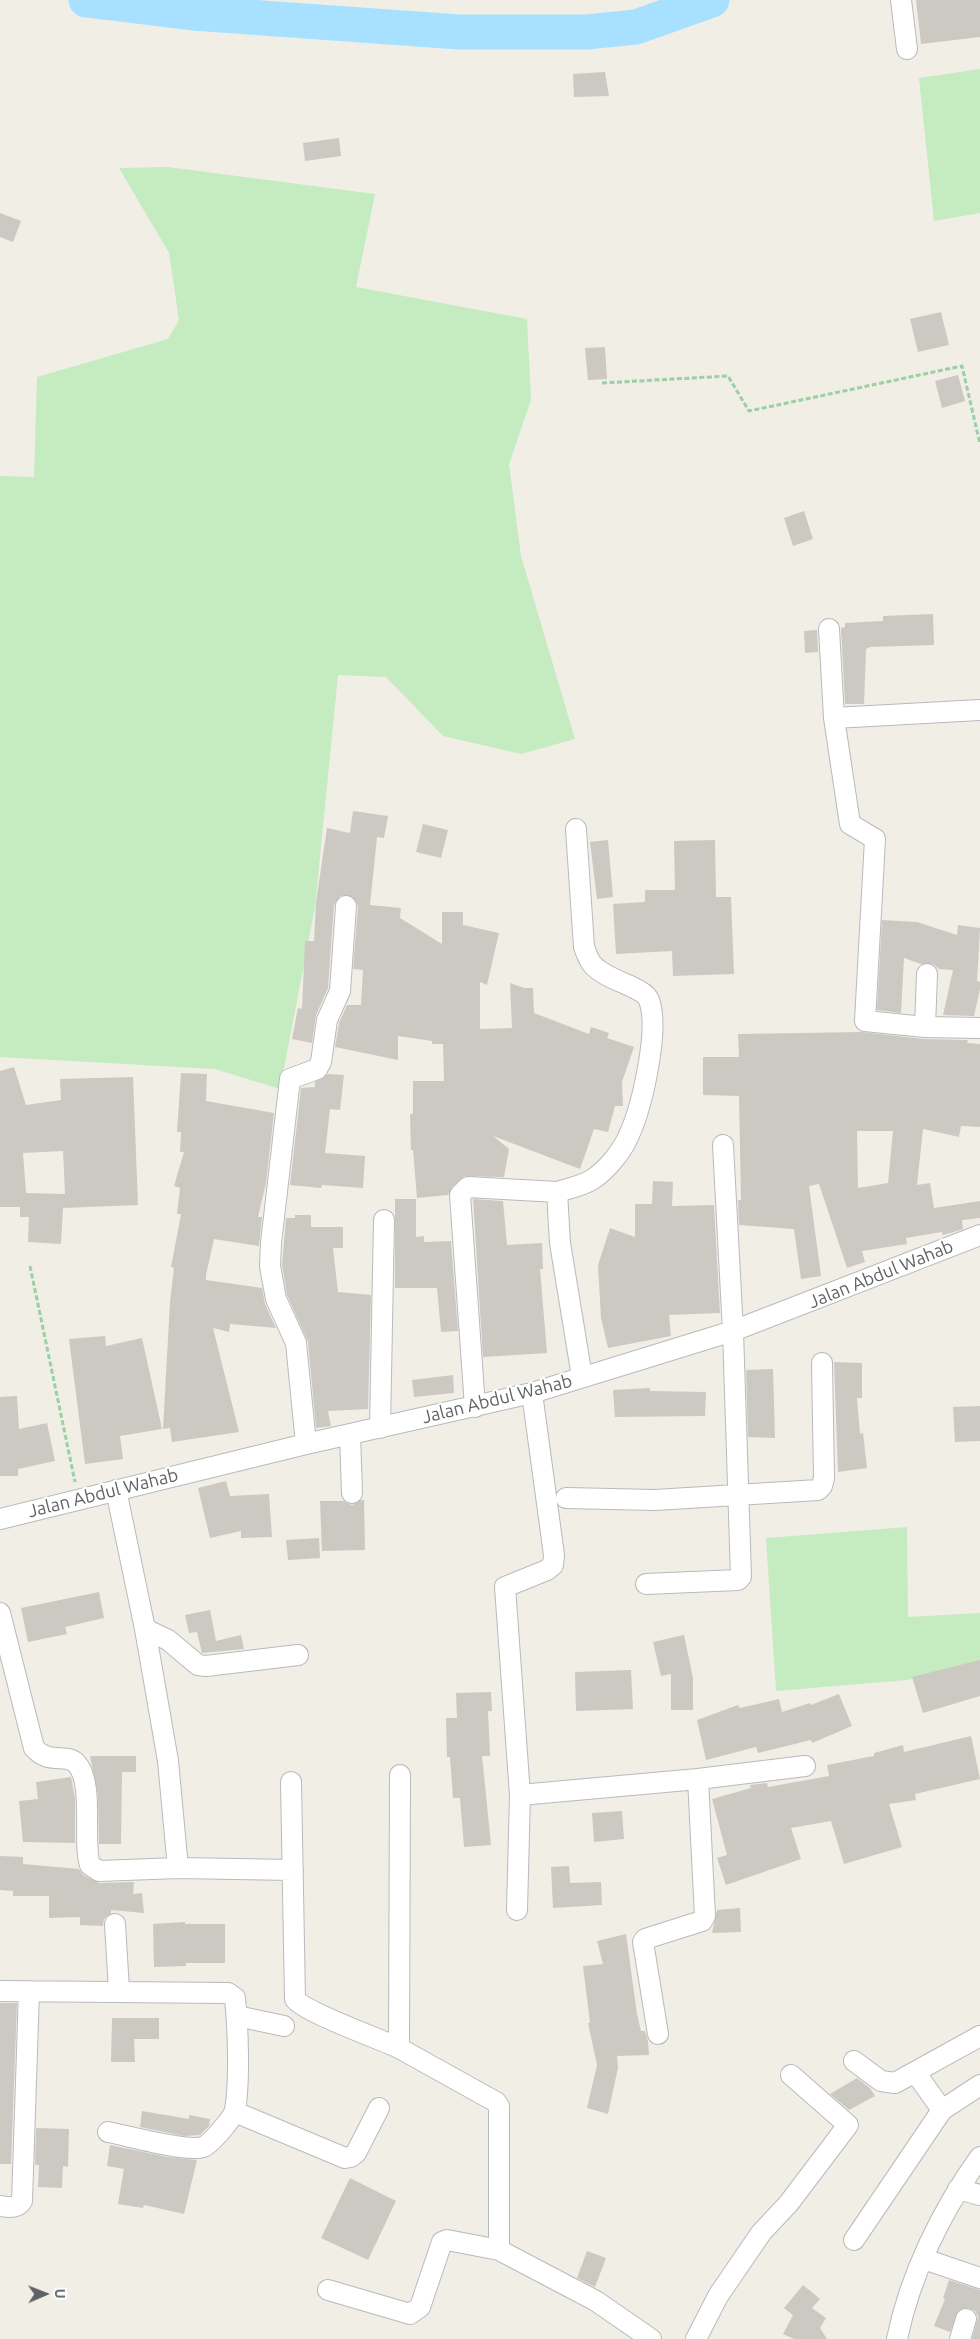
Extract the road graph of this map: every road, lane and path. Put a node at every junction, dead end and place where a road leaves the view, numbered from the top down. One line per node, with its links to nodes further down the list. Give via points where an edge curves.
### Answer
1 (901, 0): 2 (street)
2 (907, 49)
3 (602, 383): 4 (path, via 728,376 749,411 962,366)
4 (980, 444)
5 (829, 629): 7 (street)
6 (980, 710): 7 (street)
7 (834, 718): 11 (street, via 850,824 875,839 865,1021)
8 (576, 829): 14 (street, via 584,947 592,964 605,975 642,992 648,999 651,1031 646,1078 628,1137 594,1179)
9 (346, 906): 25 (street, via 340,992 327,1020 321,1062 317,1069 290,1079 271,1243 270,1266 276,1299 296,1343)
10 (927, 974): 11 (street)
11 (925, 1027): 12 (street)
12 (980, 1028)
13 (723, 1145): 18 (street)
14 (557, 1192): 20 (street, via 560,1243); 22 (street, via 468,1187 460,1195)
15 (384, 1220): 23 (street)
16 (980, 1235): 18 (street, Jalan Abdul Wahab)
17 (30, 1266): 30 (path)
18 (734, 1331): 20 (street, Jalan Abdul Wahab); 28 (street)
19 (822, 1363): 28 (street, via 822,1486 812,1492)
20 (582, 1377): 21 (street, Jalan Abdul Wahab)
21 (532, 1393): 22 (street, Jalan Abdul Wahab); 40 (street, via 554,1565 505,1587)
22 (475, 1407): 23 (street, Jalan Abdul Wahab)
23 (380, 1428): 24 (street, Jalan Abdul Wahab)
24 (350, 1434): 25 (street, Jalan Abdul Wahab); 27 (street)
25 (306, 1444): 26 (street, Jalan Abdul Wahab)
26 (116, 1490): 30 (street, Jalan Abdul Wahab); 34 (street)
27 (352, 1493)
28 (737, 1495): 29 (street, via 655,1500); 32 (street, via 741,1573 738,1580)
29 (566, 1498)
30 (78, 1500): 31 (street, Jalan Abdul Wahab)
31 (0, 1519)
32 (646, 1584)
33 (0, 1613): 41 (street, via 34,1748 46,1758 72,1760 84,1781 90,1865 99,1871)
34 (145, 1629): 35 (street, via 168,1640 198,1665); 41 (street, via 168,1762)
35 (298, 1655)
36 (805, 1766): 38 (street)
37 (400, 1775): 52 (street)
38 (698, 1779): 40 (street); 50 (street, via 705,1916 702,1921 643,1942)
39 (291, 1782): 42 (street)
40 (520, 1795): 43 (street)
41 (178, 1868): 42 (street)
42 (293, 1870): 52 (street, via 295,1999 314,2011)
43 (516, 1910)
44 (116, 1924): 45 (street)
45 (119, 1990): 47 (street); 48 (street, via 228,1993 235,1998)
46 (0, 1991): 47 (street)
47 (29, 1991): 64 (street, via 22,2201 18,2206)
48 (237, 2016): 49 (street); 59 (street)
49 (284, 2026)
50 (658, 2034)
51 (980, 2036): 54 (street)
52 (399, 2048): 66 (street, via 499,2106)
53 (854, 2060): 54 (street, via 887,2083 895,2083)
54 (916, 2072): 58 (street)
55 (791, 2075): 72 (street, via 848,2125 789,2203 761,2233 718,2296)
56 (980, 2084): 58 (street)
57 (379, 2108): 59 (street, via 351,2158)
58 (942, 2110): 65 (street)
59 (235, 2112): 60 (street, via 205,2146 189,2148)
60 (108, 2132)
61 (980, 2157): 62 (street)
62 (958, 2189): 63 (street); 67 (street)
63 (980, 2195)
64 (0, 2206)
65 (854, 2240)
66 (499, 2250): 69 (street, via 447,2240 442,2242 420,2307 410,2314); 71 (street, via 596,2301)
67 (924, 2259): 68 (street); 73 (street)
68 (980, 2278)
69 (328, 2290)
70 (966, 2320): 74 (street)
71 (639, 2336)
72 (696, 2339)
73 (897, 2339)
74 (960, 2339)

